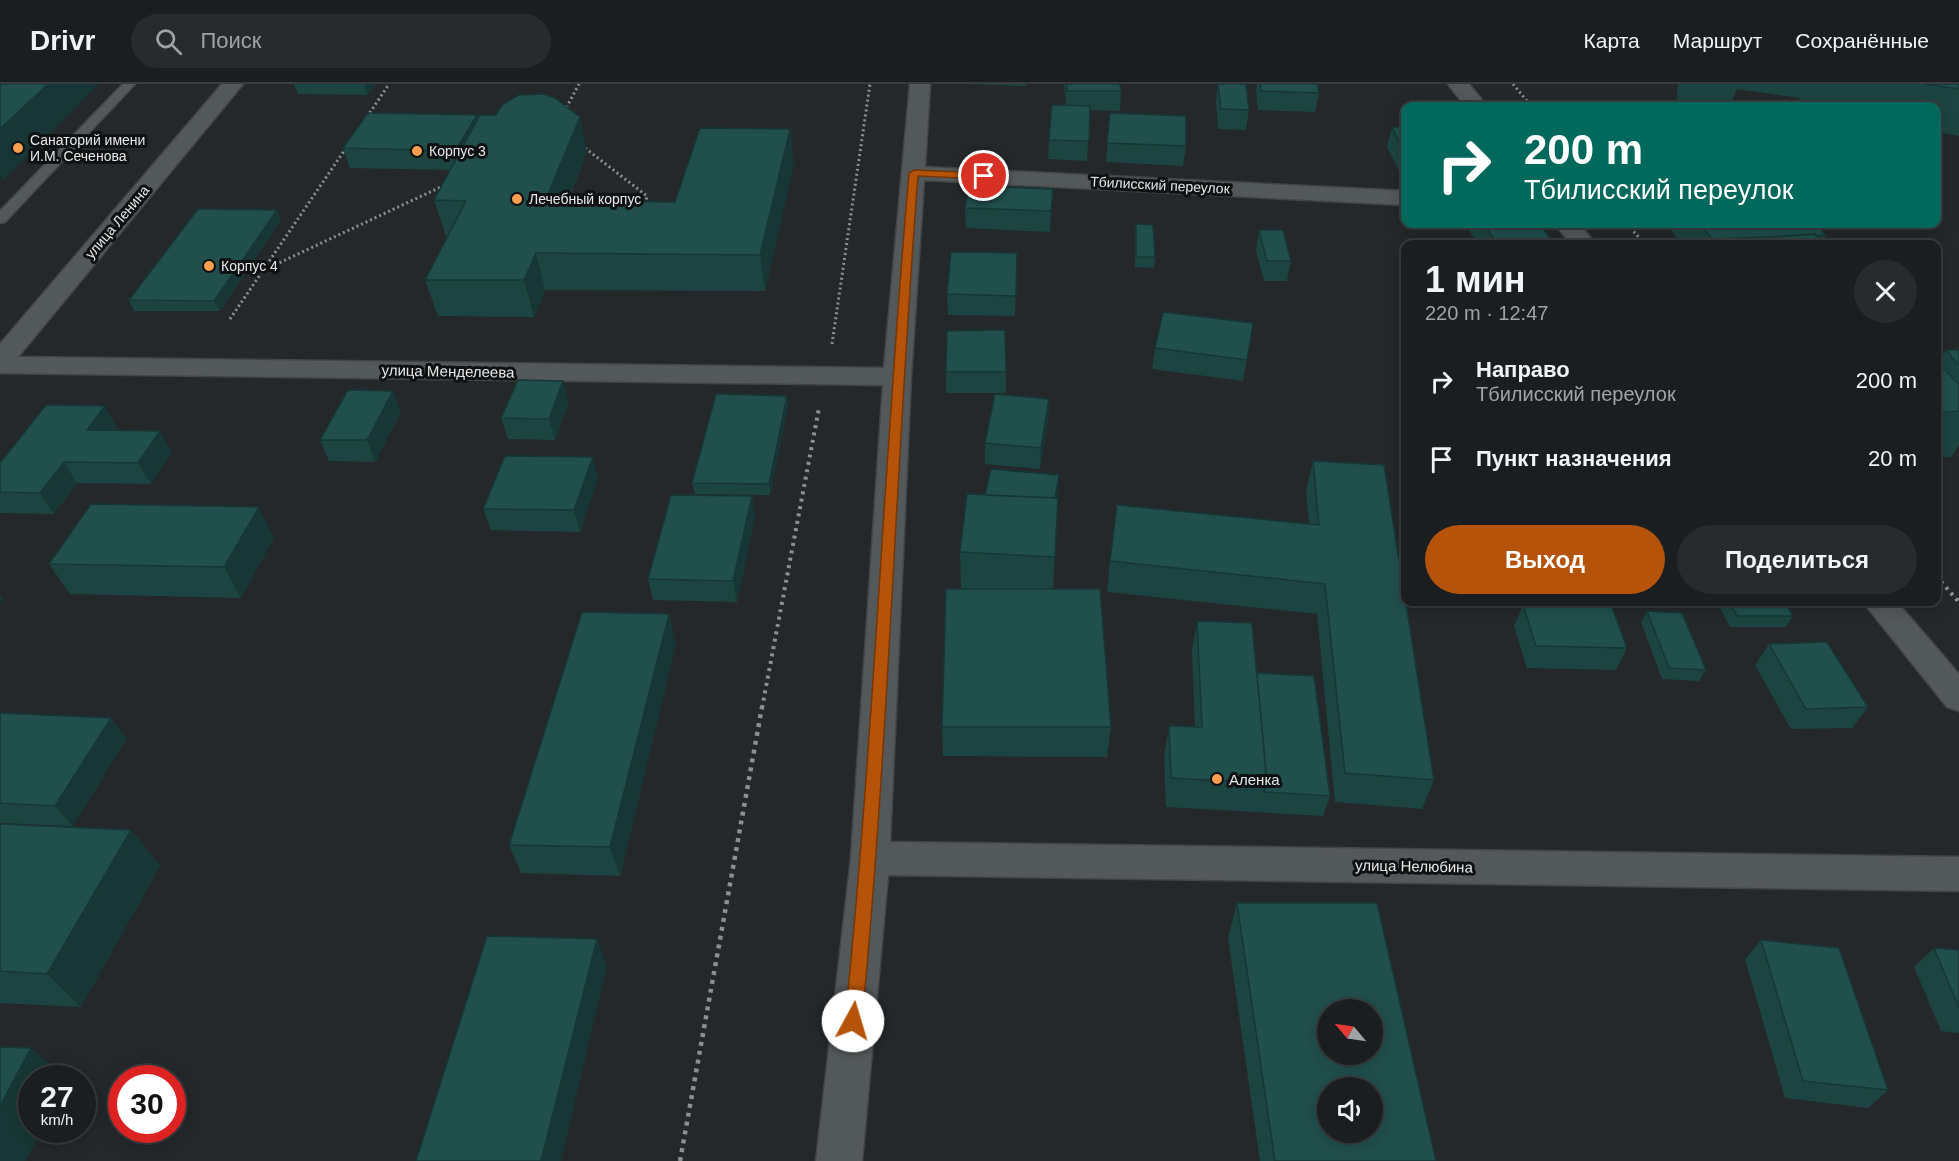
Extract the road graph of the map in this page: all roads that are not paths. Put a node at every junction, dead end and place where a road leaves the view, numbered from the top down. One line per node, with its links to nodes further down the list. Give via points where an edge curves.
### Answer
1 (129, 84): 8 (lane)
2 (233, 84): 11 (street, улица Ленина)
3 (920, 84): 6 (street)
4 (1458, 84): 5 (street)
5 (1473, 102)
6 (914, 173): 7 (street, Тбилисский переулок); 12 (street)
7 (1401, 198)
8 (0, 219)
9 (1570, 228): 10 (street)
10 (1581, 240)
11 (0, 363): 12 (street, улица Менделеева)
12 (897, 377): 15 (street)
13 (1882, 606): 14 (street)
14 (1959, 698)
15 (870, 858): 16 (street, улица Нелюбина); 17 (street)
16 (1959, 874)
17 (839, 1161)

